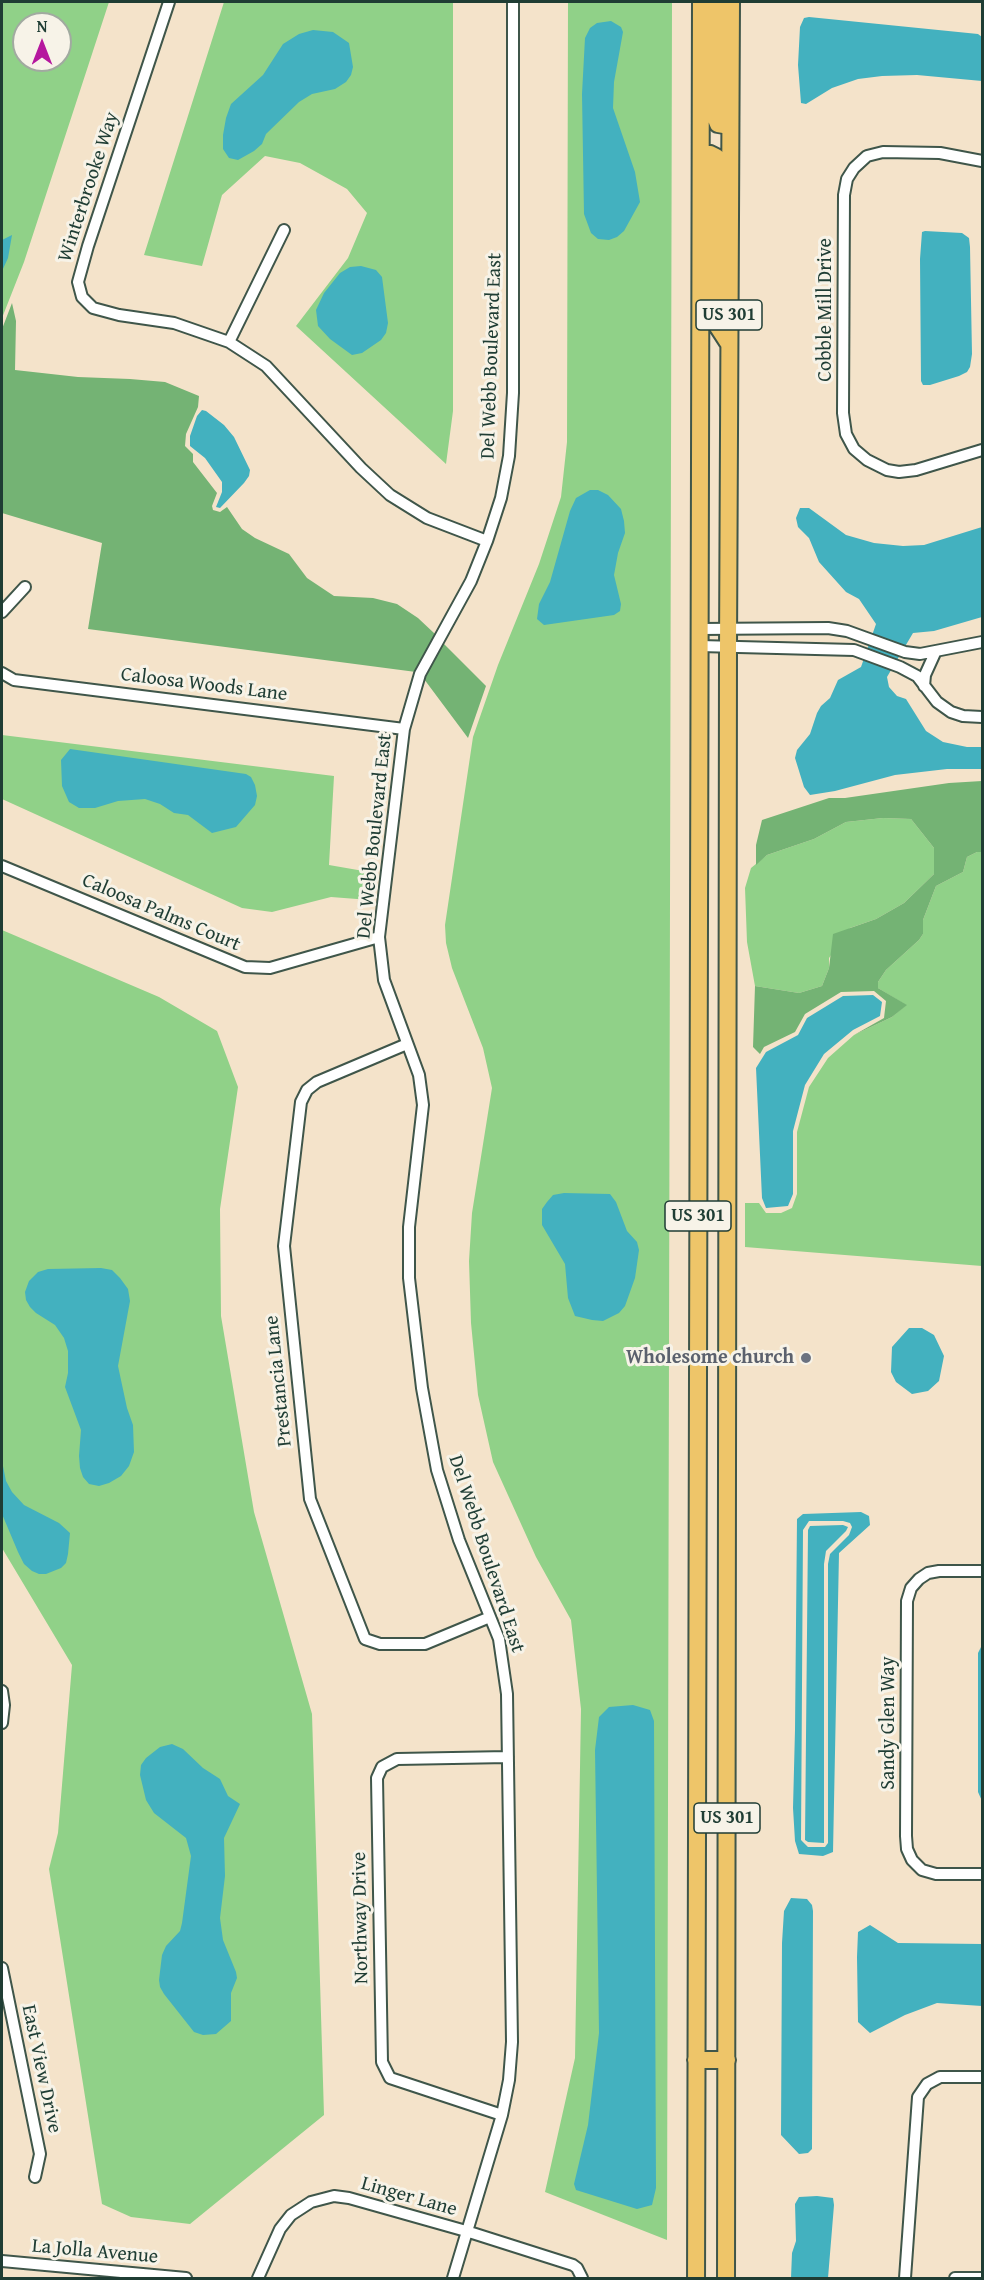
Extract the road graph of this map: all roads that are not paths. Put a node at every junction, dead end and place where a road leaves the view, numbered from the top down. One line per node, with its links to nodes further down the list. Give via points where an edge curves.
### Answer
1 (169, 2): 10 (street, Winterbrooke Way, via 78,282 82,297 93,308 174,323)
2 (513, 2): 13 (street, Del Webb Boulevard East, via 513,393 509,456)
3 (701, 2): 7 (main road, US 301 / US 301)
4 (715, 2): 6 (main road, via 716,119 718,124)
5 (731, 2): 6 (main road, US 301)
6 (730, 126): 11 (main road, US 301)
7 (701, 153): 11 (main road, via 716,157 716,324); 16 (main road, US 301 / US 301)
8 (982, 161): 12 (street, Cobble Mill Drive, via 940,153 893,152 867,156 854,168 844,195 843,344 846,434 854,449 867,460 887,470 916,470)
9 (284, 230): 10 (street)
10 (228, 342): 13 (street, Winterbrooke Way, via 266,366 390,495 427,518)
11 (729, 344): 17 (main road, US 301)
12 (982, 450)
13 (487, 541): 25 (street, Del Webb Boulevard East, via 471,581 420,674)
14 (25, 587): 15 (street)
15 (2, 612)
16 (699, 629): 17 (street); 19 (main road, US 301 / US 301)
17 (728, 629): 20 (main road, US 301); 21 (street, via 828,628 905,652)
18 (982, 642): 21 (street)
19 (700, 646): 20 (street); 36 (main road, US 301 / US 301)
20 (728, 647): 23 (street, via 854,650 900,667 917,676); 37 (main road, US 301)
21 (935, 653): 23 (street)
22 (2, 673): 25 (street, Caloosa Woods Lane, via 14,680)
23 (924, 686): 24 (street, via 951,712)
24 (980, 715)
25 (404, 729): 27 (street, Del Webb Boulevard East)
26 (2, 866): 27 (street, Caloosa Palms Court, via 244,967 270,968)
27 (379, 937): 28 (street, Del Webb Boulevard East, via 384,980)
28 (407, 1044): 30 (street, Del Webb Boulevard East, via 419,1075 423,1105 409,1227 409,1278 422,1388 437,1470 459,1540); 30 (street, Prestancia Lane, via 317,1082 301,1102 284,1246 310,1499 365,1639 380,1644 425,1644)
29 (982, 1571): 34 (street, Sandy Glen Way, via 928,1573 911,1588 907,1601 906,1836 912,1860 922,1870)
30 (490, 1617): 33 (street, Del Webb Boulevard East, via 503,1657)
31 (2, 1691): 32 (street)
32 (2, 1723)
33 (508, 1757): 39 (street, Del Webb Boulevard East, via 512,2042); 39 (street, Northway Drive, via 397,1759 382,1767 377,1778 382,2062 390,2078)
34 (982, 1875)
35 (2, 1968): 40 (street, East View Drive, via 40,2154)
36 (696, 2060): 37 (main road); 48 (main road, US 301 / US 301)
37 (727, 2060): 49 (main road, US 301)
38 (982, 2077): 50 (street, via 940,2077 927,2084 918,2097)
39 (502, 2115): 41 (street, Del Webb Boulevard East)
40 (34, 2177)
41 (466, 2231): 45 (street, Linger Lane, via 349,2198 327,2197 303,2206 285,2221); 46 (street, Del Webb Boulevard East); 47 (street, Linger Lane, via 573,2265)
42 (2, 2261): 43 (street, La Jolla Avenue)
43 (121, 2275): 44 (street, La Jolla Avenue)
44 (186, 2278)
45 (258, 2278)
46 (453, 2278)
47 (582, 2278)
48 (696, 2278)
49 (726, 2278)
50 (905, 2278)
51 (955, 2278): 52 (street)
52 (982, 2278)

